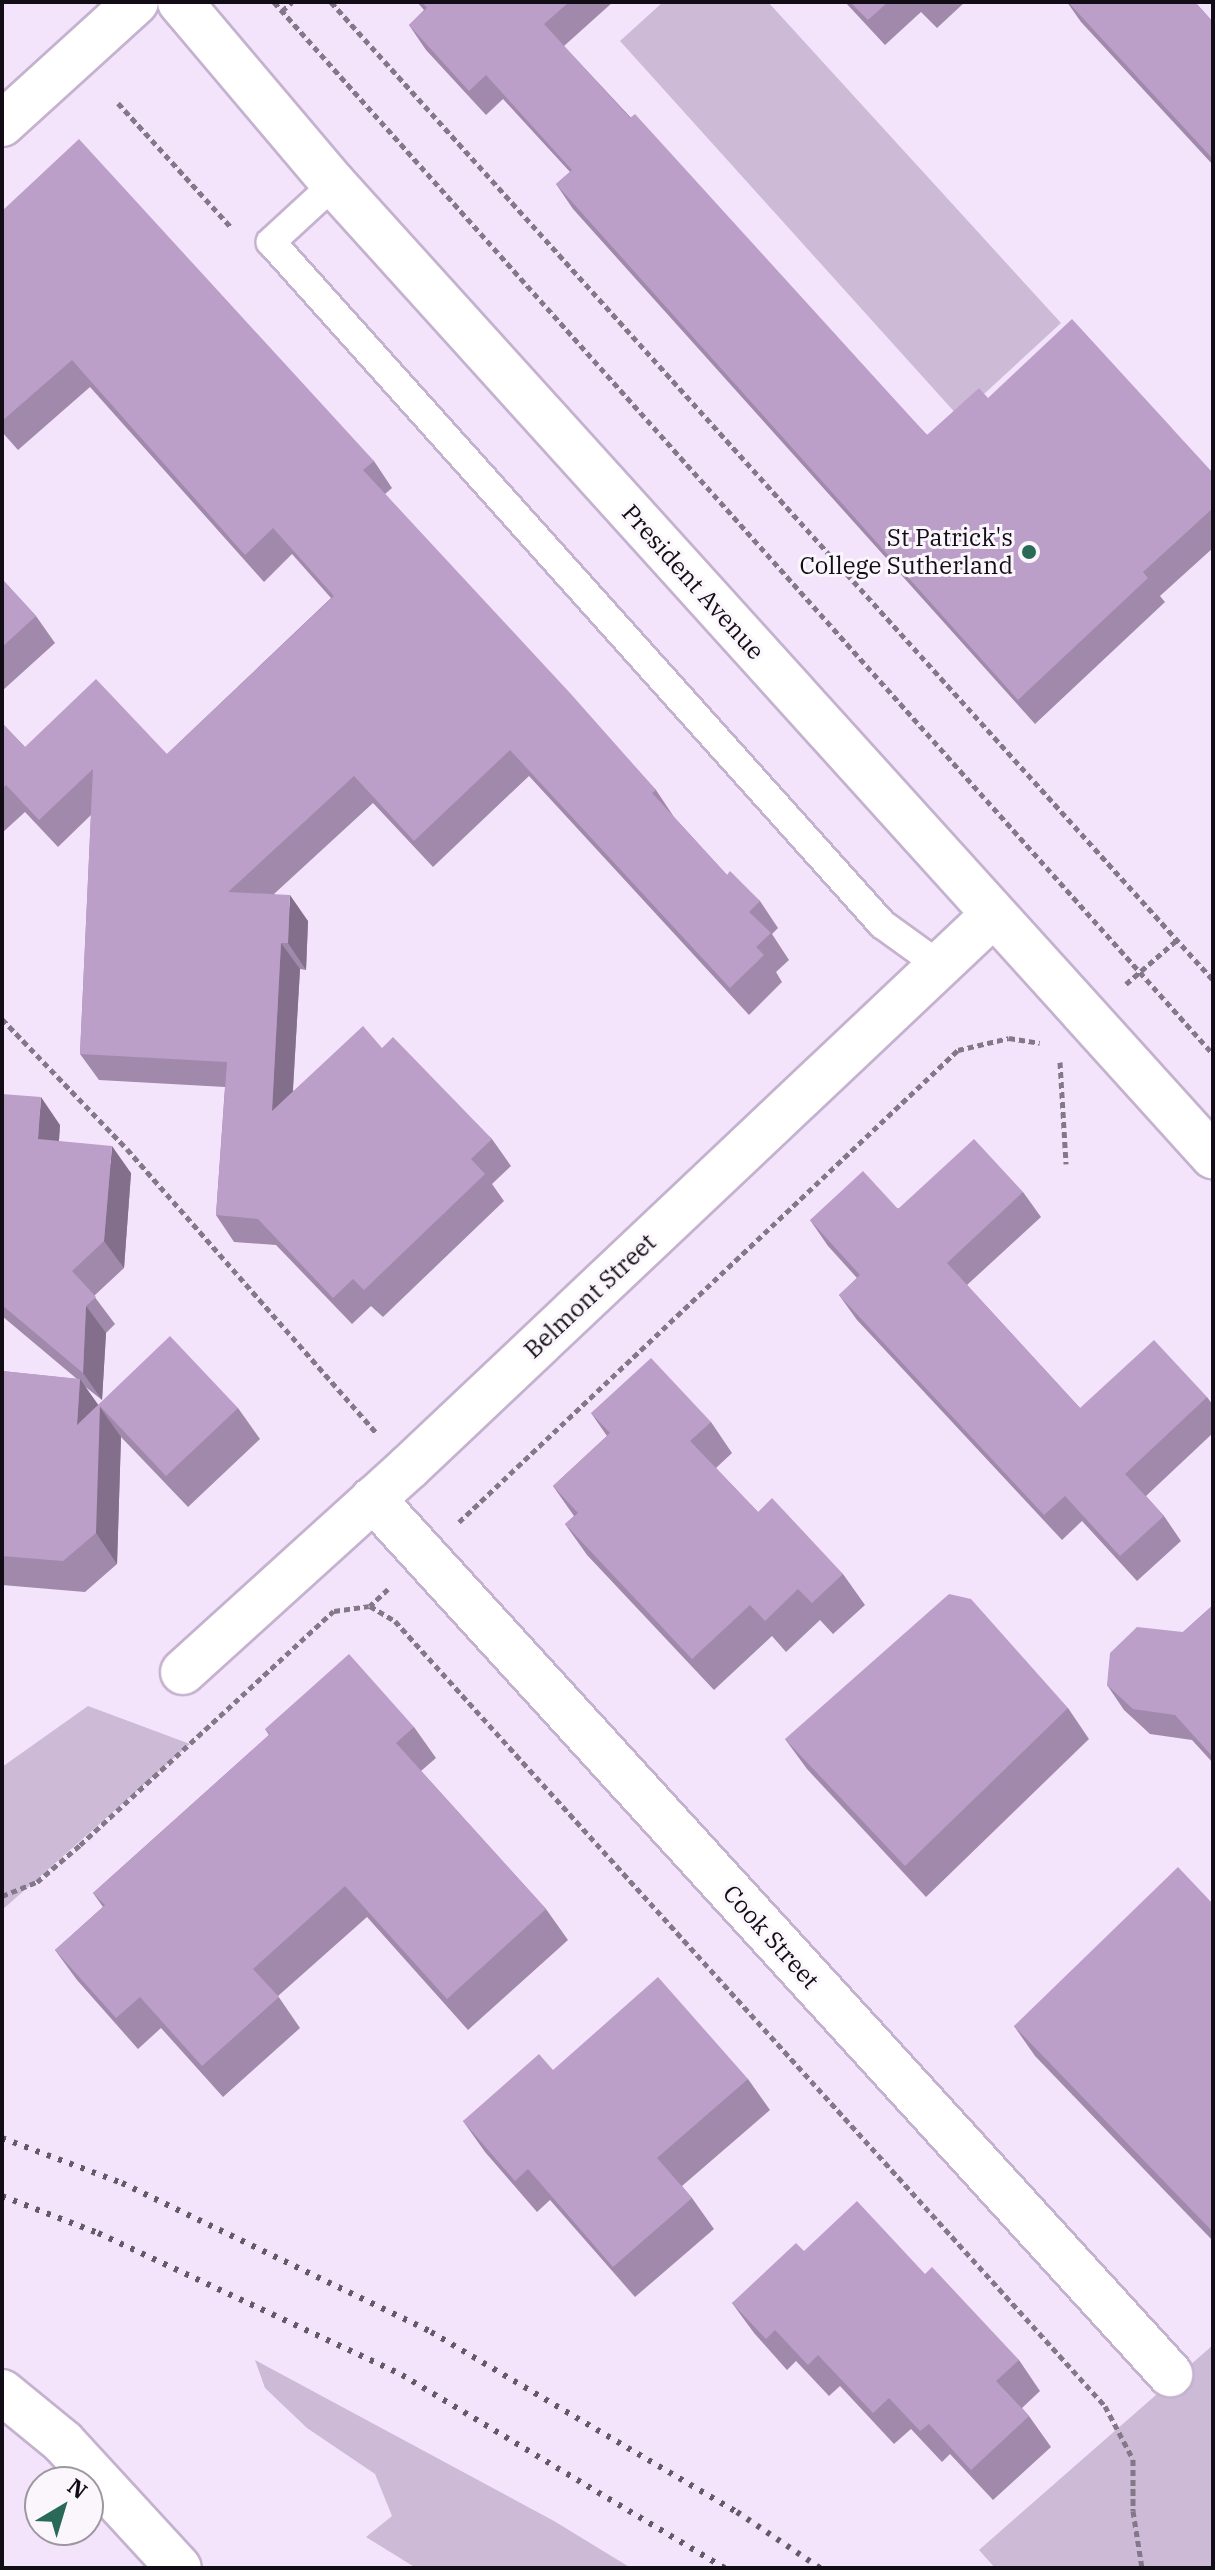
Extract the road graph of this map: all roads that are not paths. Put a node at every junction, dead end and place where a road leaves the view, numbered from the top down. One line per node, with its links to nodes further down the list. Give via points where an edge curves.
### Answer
1 (136, 2): 3 (street)
2 (180, 2): 4 (street, President Avenue)
3 (2, 124)
4 (334, 184): 5 (street, President Avenue); 6 (lane, via 271,242 882,924)
5 (993, 915): 6 (street, Belmont Street); 7 (street, President Avenue, via 1073,1032)
6 (940, 966): 8 (street, Belmont Street)
7 (1213, 1156)
8 (373, 1499): 9 (street, Belmont Street); 10 (street, Cook Street)
9 (183, 1672)
10 (1170, 2374)
11 (2, 2392): 12 (street, via 63,2442)
12 (179, 2568)

